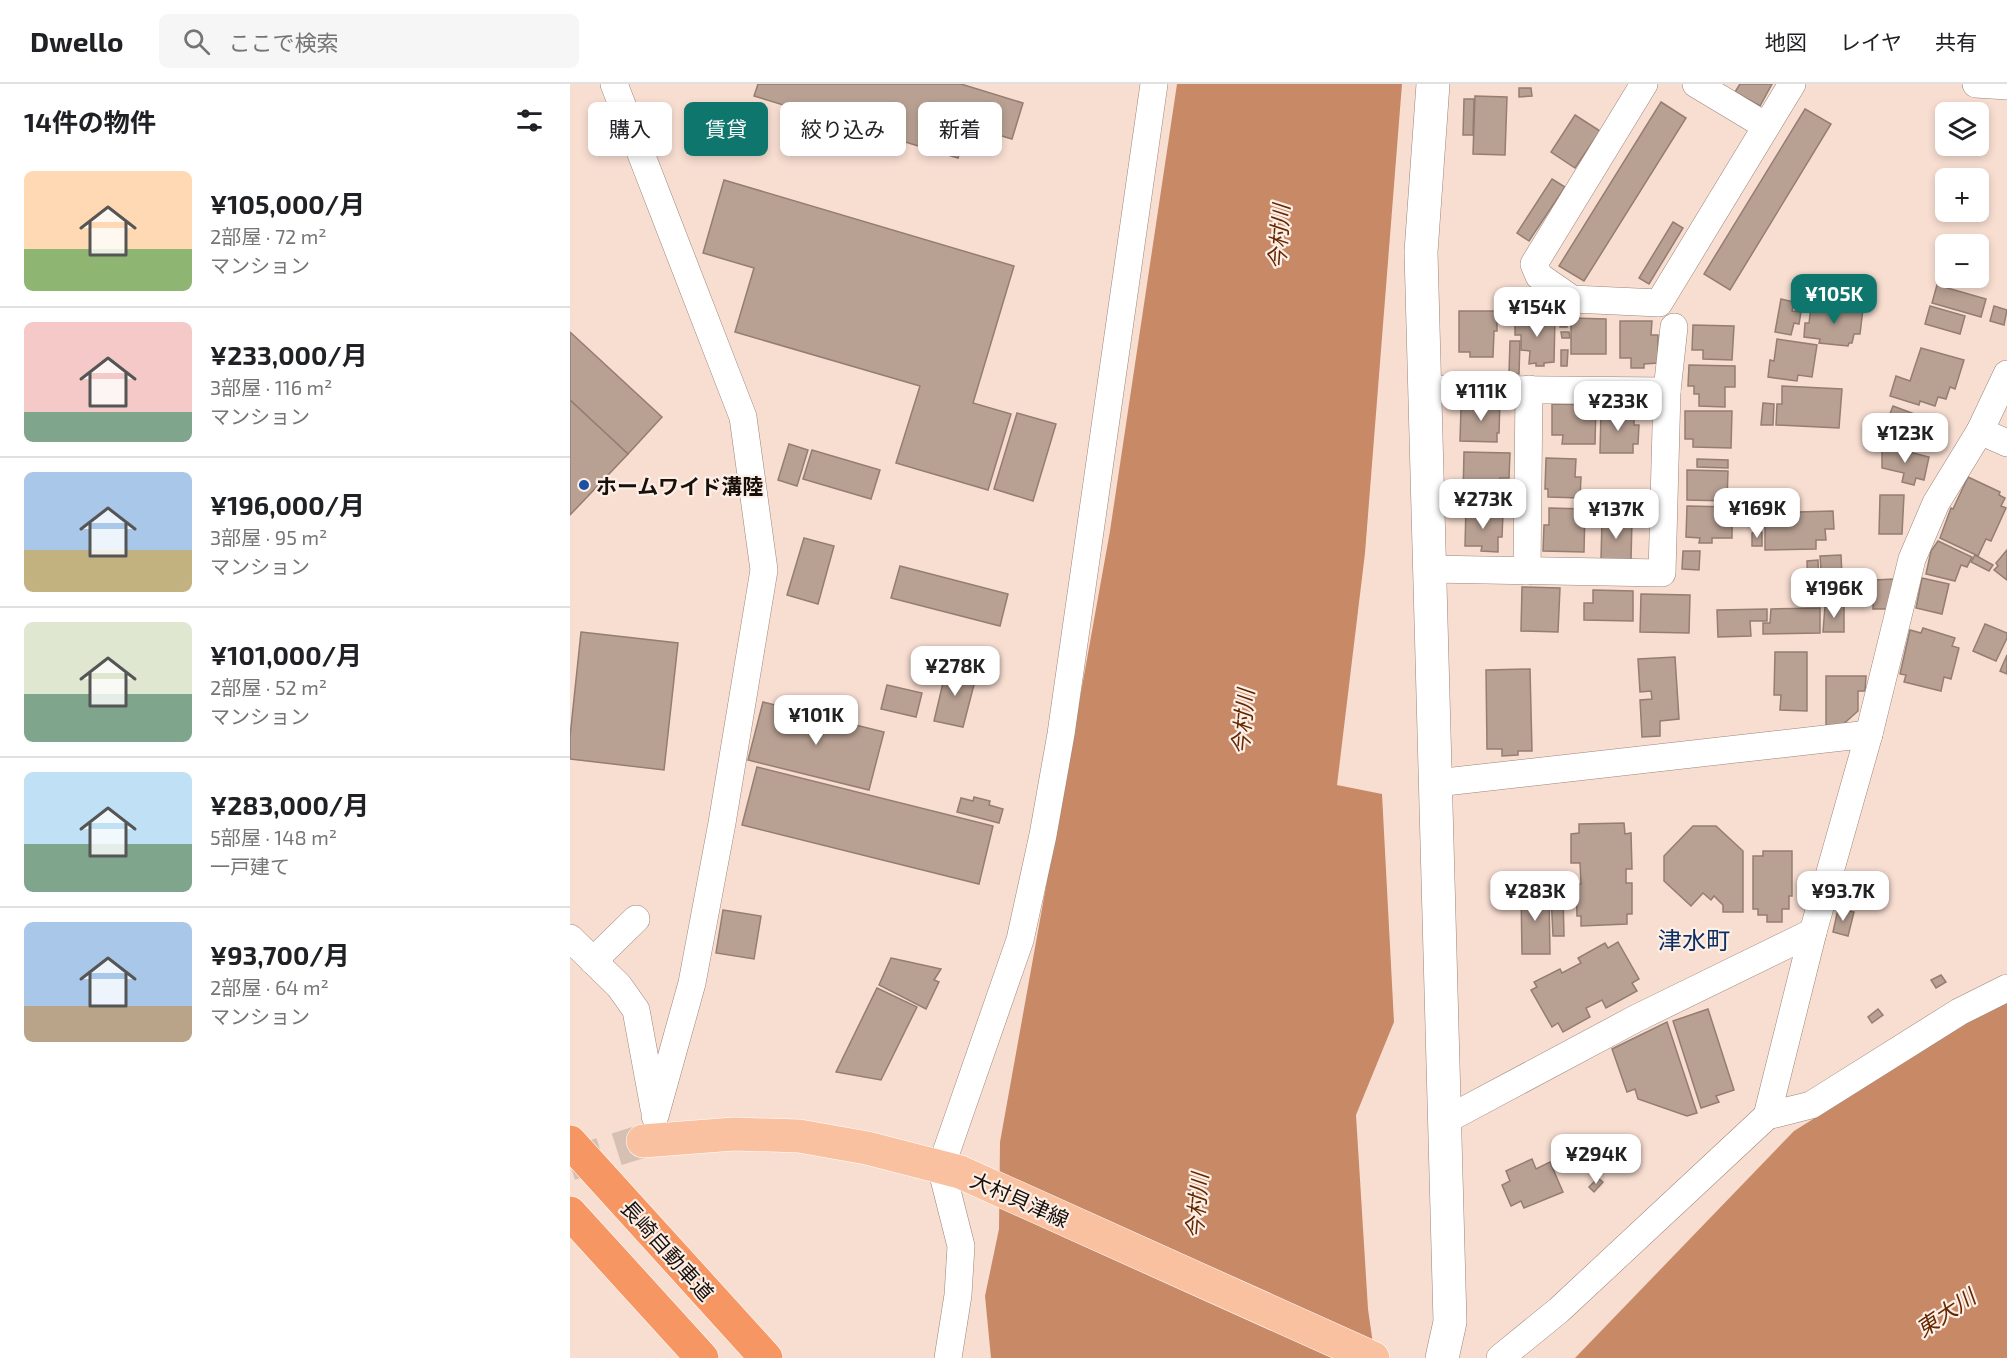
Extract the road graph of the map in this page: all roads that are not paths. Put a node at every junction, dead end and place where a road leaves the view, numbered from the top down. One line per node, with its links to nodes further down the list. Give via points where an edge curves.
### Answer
1 (614, 84): 28 (street, via 743,417 764,570 692,983)
2 (1154, 84): 30 (street, via 1061,734 1043,835 1020,940)
3 (1433, 84): 12 (street, via 1421,252)
4 (1644, 84): 9 (street, via 1534,264 1539,276 1572,299 1659,303)
5 (1696, 84): 9 (street)
6 (1792, 84): 9 (street)
7 (1976, 84): 8 (street)
8 (2007, 86)
9 (1766, 126)
10 (1674, 327): 14 (street)
11 (2007, 374): 15 (street)
12 (1425, 389): 13 (street); 17 (street)
13 (1529, 389): 14 (street); 18 (street)
14 (1667, 391): 18 (street, via 1662,573)
15 (1980, 431): 16 (street); 19 (street, via 1936,503 1912,559)
16 (2007, 443)
17 (1430, 569): 18 (street); 20 (street)
18 (1527, 571)
19 (1869, 734): 20 (street); 22 (street)
20 (1436, 783): 27 (street)
21 (636, 919): 24 (street)
22 (1813, 932): 26 (street); 27 (street, via 1635,1019)
23 (570, 938): 24 (street)
24 (593, 961): 28 (street, via 619,986 636,1010)
25 (2007, 988): 26 (street, via 1959,1012 1811,1105)
26 (1767, 1116): 37 (street, via 1558,1310)
27 (1444, 1121): 36 (street, via 1450,1322)
28 (656, 1132): 30 (main road, 大村貝津線, via 799,1136)
29 (570, 1142): 33 (highway, 長崎自動車道)
30 (950, 1169): 34 (street, via 961,1246); 35 (main road, 大村貝津線)
31 (570, 1213): 32 (highway)
32 (702, 1358)
33 (766, 1358)
34 (948, 1358)
35 (1373, 1358)
36 (1442, 1358)
37 (1500, 1358)

